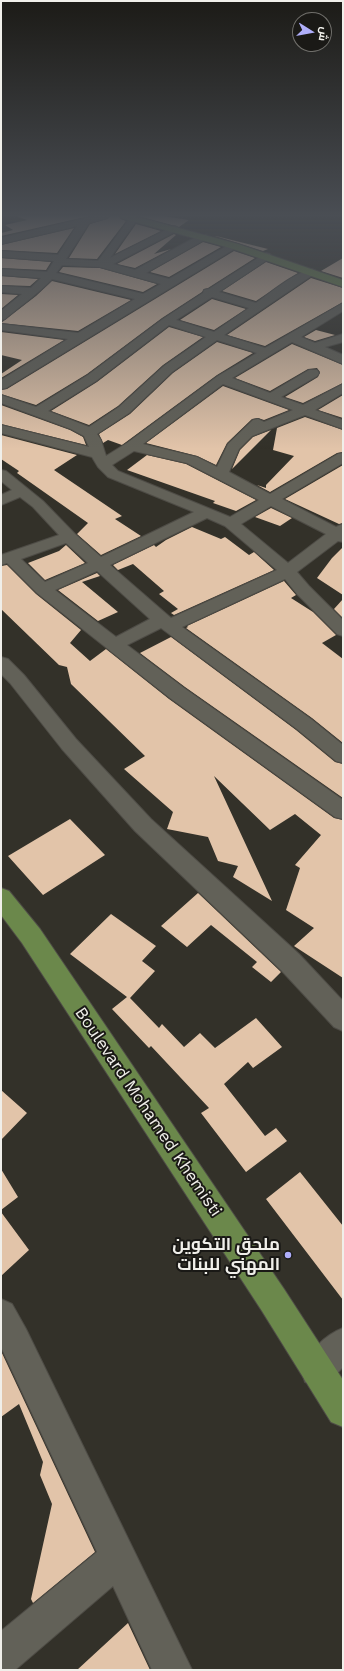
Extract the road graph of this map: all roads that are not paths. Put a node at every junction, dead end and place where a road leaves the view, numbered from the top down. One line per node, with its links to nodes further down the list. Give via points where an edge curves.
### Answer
1 (29, 294): 10 (street)
2 (128, 294): 7 (street)
3 (152, 294): 7 (street)
4 (205, 294): 14 (street)
5 (214, 294): 11 (street)
6 (277, 294): 11 (street)
7 (145, 298): 8 (street)
8 (130, 306): 12 (street); 17 (street)
9 (343, 306): 18 (street)
10 (5, 308): 13 (street)
11 (258, 308): 16 (street)
12 (144, 310)
13 (1, 317)
14 (166, 317): 16 (street); 30 (street, via 92,378)
15 (1, 327): 17 (street)
16 (217, 336): 21 (street); 33 (street, via 168,369 124,410)
17 (81, 337): 25 (street)
18 (292, 337): 20 (street); 21 (street)
19 (343, 338): 20 (street)
20 (314, 348): 22 (street)
21 (266, 352): 24 (street)
22 (343, 360)
23 (313, 373): 28 (street)
24 (222, 379): 28 (street); 35 (street)
25 (1, 384)
26 (343, 388): 29 (street)
27 (1, 399): 30 (street)
28 (276, 400): 29 (street); 34 (street)
29 (304, 411): 31 (street); 34 (street)
30 (38, 412): 33 (street)
31 (343, 425)
32 (1, 429): 37 (street)
33 (89, 433): 37 (street)
34 (248, 433): 39 (street, via 233,447)
35 (132, 446): 37 (street); 39 (street, via 192,460)
36 (343, 457): 42 (street)
37 (100, 459): 43 (street, via 113,474)
38 (1, 474): 40 (street)
39 (221, 474): 42 (street)
40 (22, 490): 41 (street); 46 (street)
41 (1, 500)
42 (270, 500): 44 (street); 45 (street)
43 (207, 512): 44 (street); 48 (street)
44 (230, 523): 49 (street)
45 (341, 533): 49 (street)
46 (70, 537): 47 (street); 48 (street)
47 (5, 558): 50 (street)
48 (99, 564): 50 (street); 51 (street)
49 (288, 571): 51 (street); 52 (street)
50 (43, 589): 53 (street)
51 (166, 623): 53 (street); 55 (street, via 304,724)
52 (343, 630)
53 (114, 645): 56 (street)
54 (1, 663): 58 (street, via 69,744 143,825 290,962)
55 (343, 756)
56 (343, 811)
57 (1, 898): 61 (main road, Boulevard Mohamed Khemisti, via 31,936 274,1300)
58 (343, 1019)
59 (1, 1315): 63 (street, via 22,1354)
60 (343, 1344): 61 (street)
61 (317, 1370): 62 (main road, Boulevard Mohamed Khemisti)
62 (343, 1410)
63 (118, 1558): 64 (street); 65 (street)
64 (1, 1656)
65 (172, 1670)

